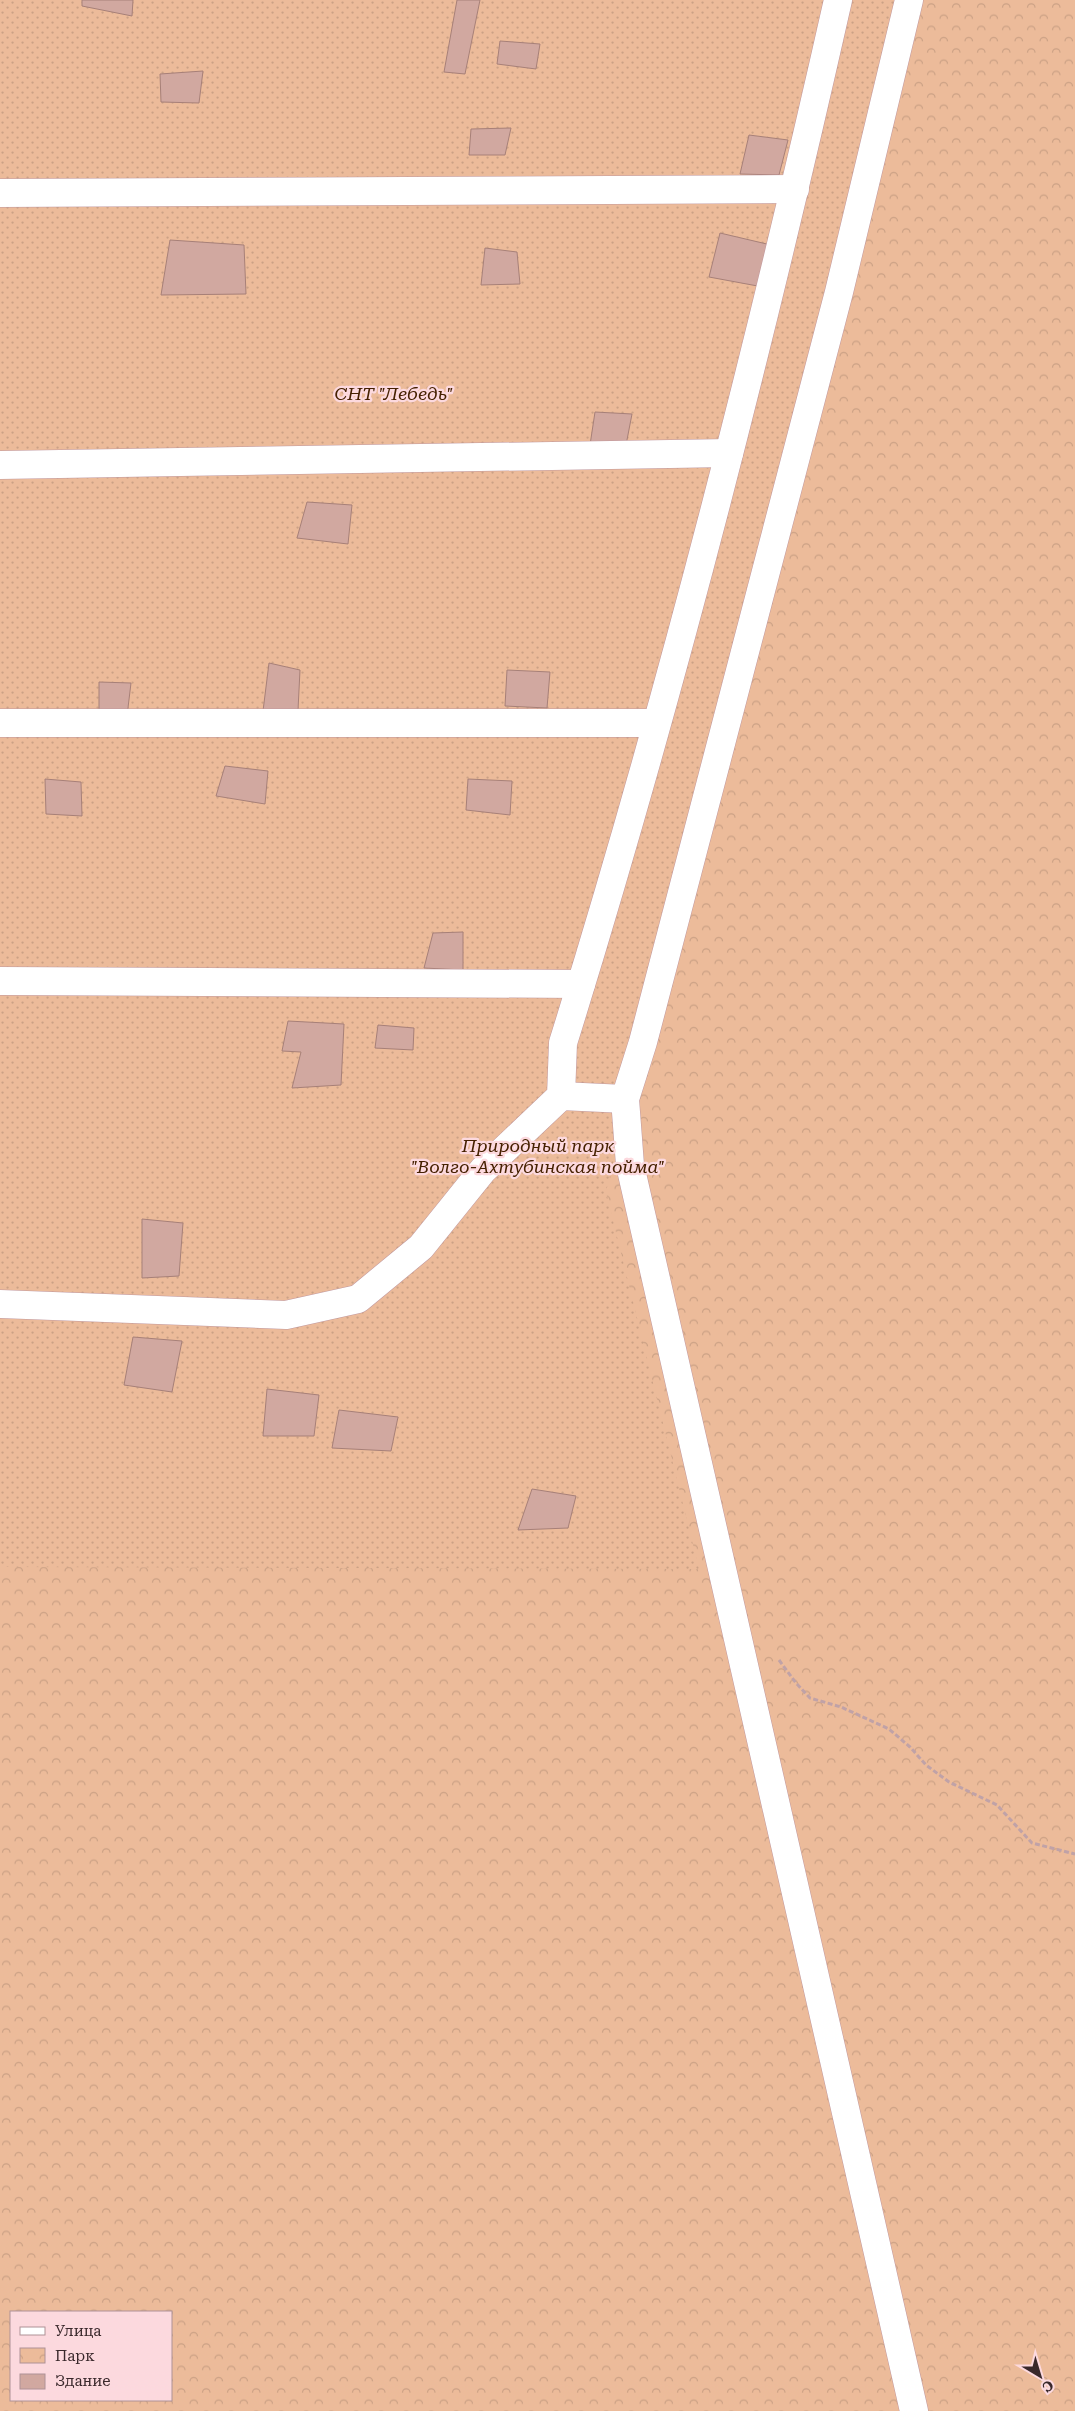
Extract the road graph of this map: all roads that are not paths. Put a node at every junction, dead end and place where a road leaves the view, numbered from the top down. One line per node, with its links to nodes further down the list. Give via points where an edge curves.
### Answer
1 (838, 0): 3 (street)
2 (909, 0): 12 (street, via 839,292 643,1042)
3 (795, 189): 4 (street); 5 (street)
4 (0, 193)
5 (729, 454): 6 (street); 7 (street)
6 (0, 465)
7 (656, 722): 8 (street); 10 (street)
8 (0, 724)
9 (0, 981): 10 (street)
10 (581, 984): 11 (street, via 563,1043)
11 (561, 1096): 12 (street); 13 (street, via 483,1170 421,1247 358,1299 286,1315)
12 (625, 1099): 14 (street, via 630,1165)
13 (0, 1304)
14 (914, 2411)

